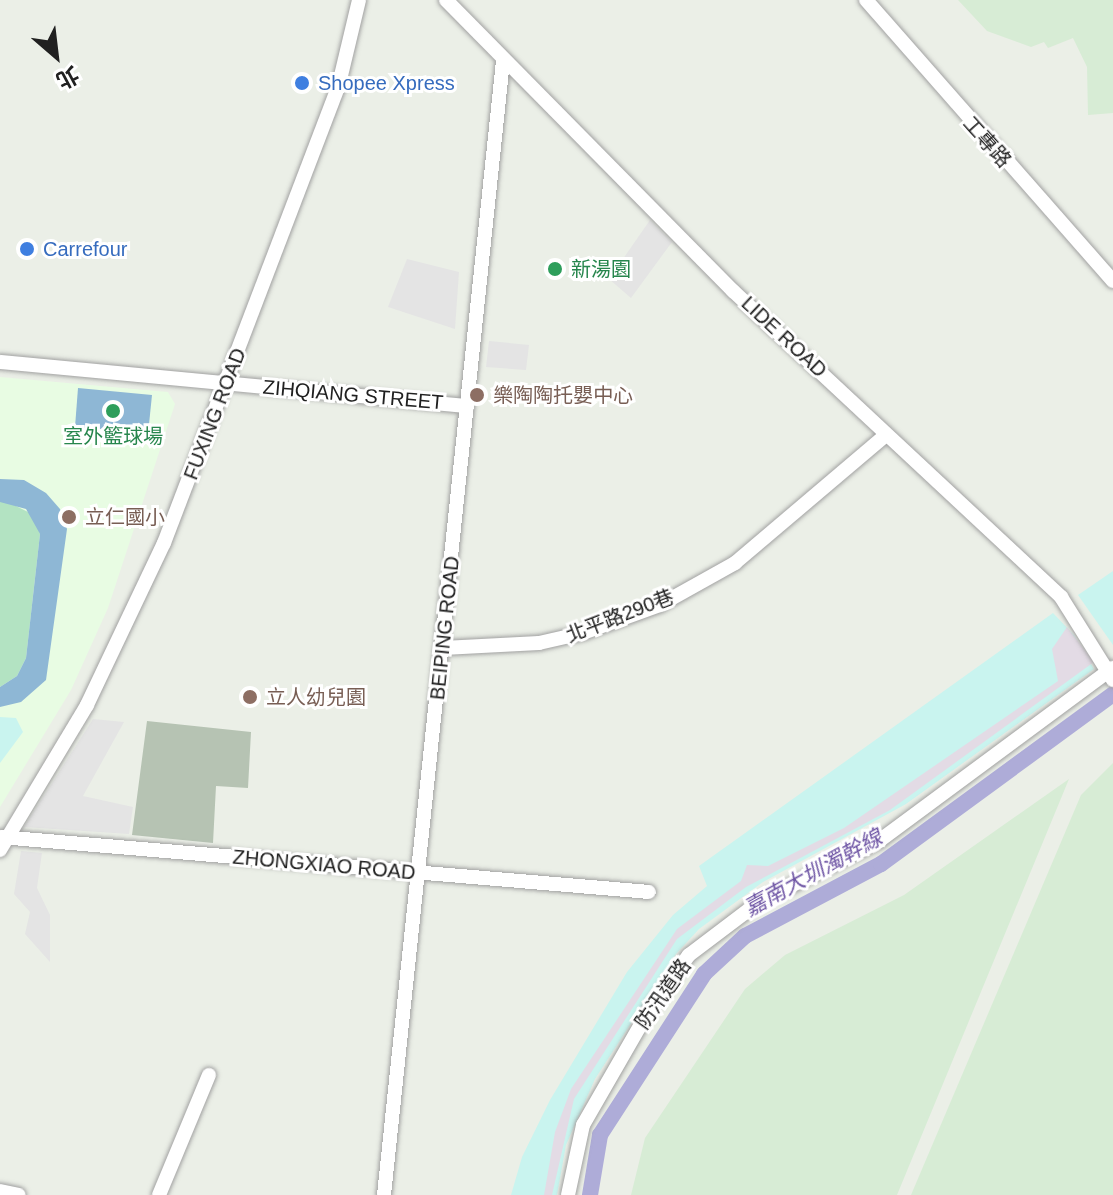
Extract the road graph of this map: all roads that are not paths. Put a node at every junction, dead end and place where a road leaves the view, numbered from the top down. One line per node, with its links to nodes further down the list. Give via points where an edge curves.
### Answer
1 (359, 0): 7 (street, FUXING ROAD, via 339,84)
2 (446, 0): 4 (street, LIDE ROAD)
3 (866, 0): 5 (street, 工專路)
4 (503, 61): 8 (street, BEIPING ROAD); 9 (street, LIDE ROAD)
5 (1113, 281)
6 (0, 362): 7 (street, ZIHQIANG STREET)
7 (227, 383): 8 (street, ZIHQIANG STREET); 12 (street, FUXING ROAD, via 164,543 87,705)
8 (467, 406): 10 (street, BEIPING ROAD)
9 (886, 435): 10 (street, 北平路290巷, via 735,563 660,605 539,643); 11 (street, LIDE ROAD, via 1061,597)
10 (443, 648): 13 (street, BEIPING ROAD)
11 (1112, 674): 20 (street, 防汛道路, via 879,841 759,902 689,955 649,1010 583,1125)
12 (3, 842): 13 (street, ZHONGXIAO ROAD)
13 (419, 873): 14 (street, ZHONGXIAO ROAD); 19 (street, BEIPING ROAD)
14 (649, 892)
15 (209, 1075): 18 (street)
16 (0, 1191): 17 (street)
17 (19, 1195)
18 (159, 1195)
19 (384, 1195)
20 (568, 1195)

